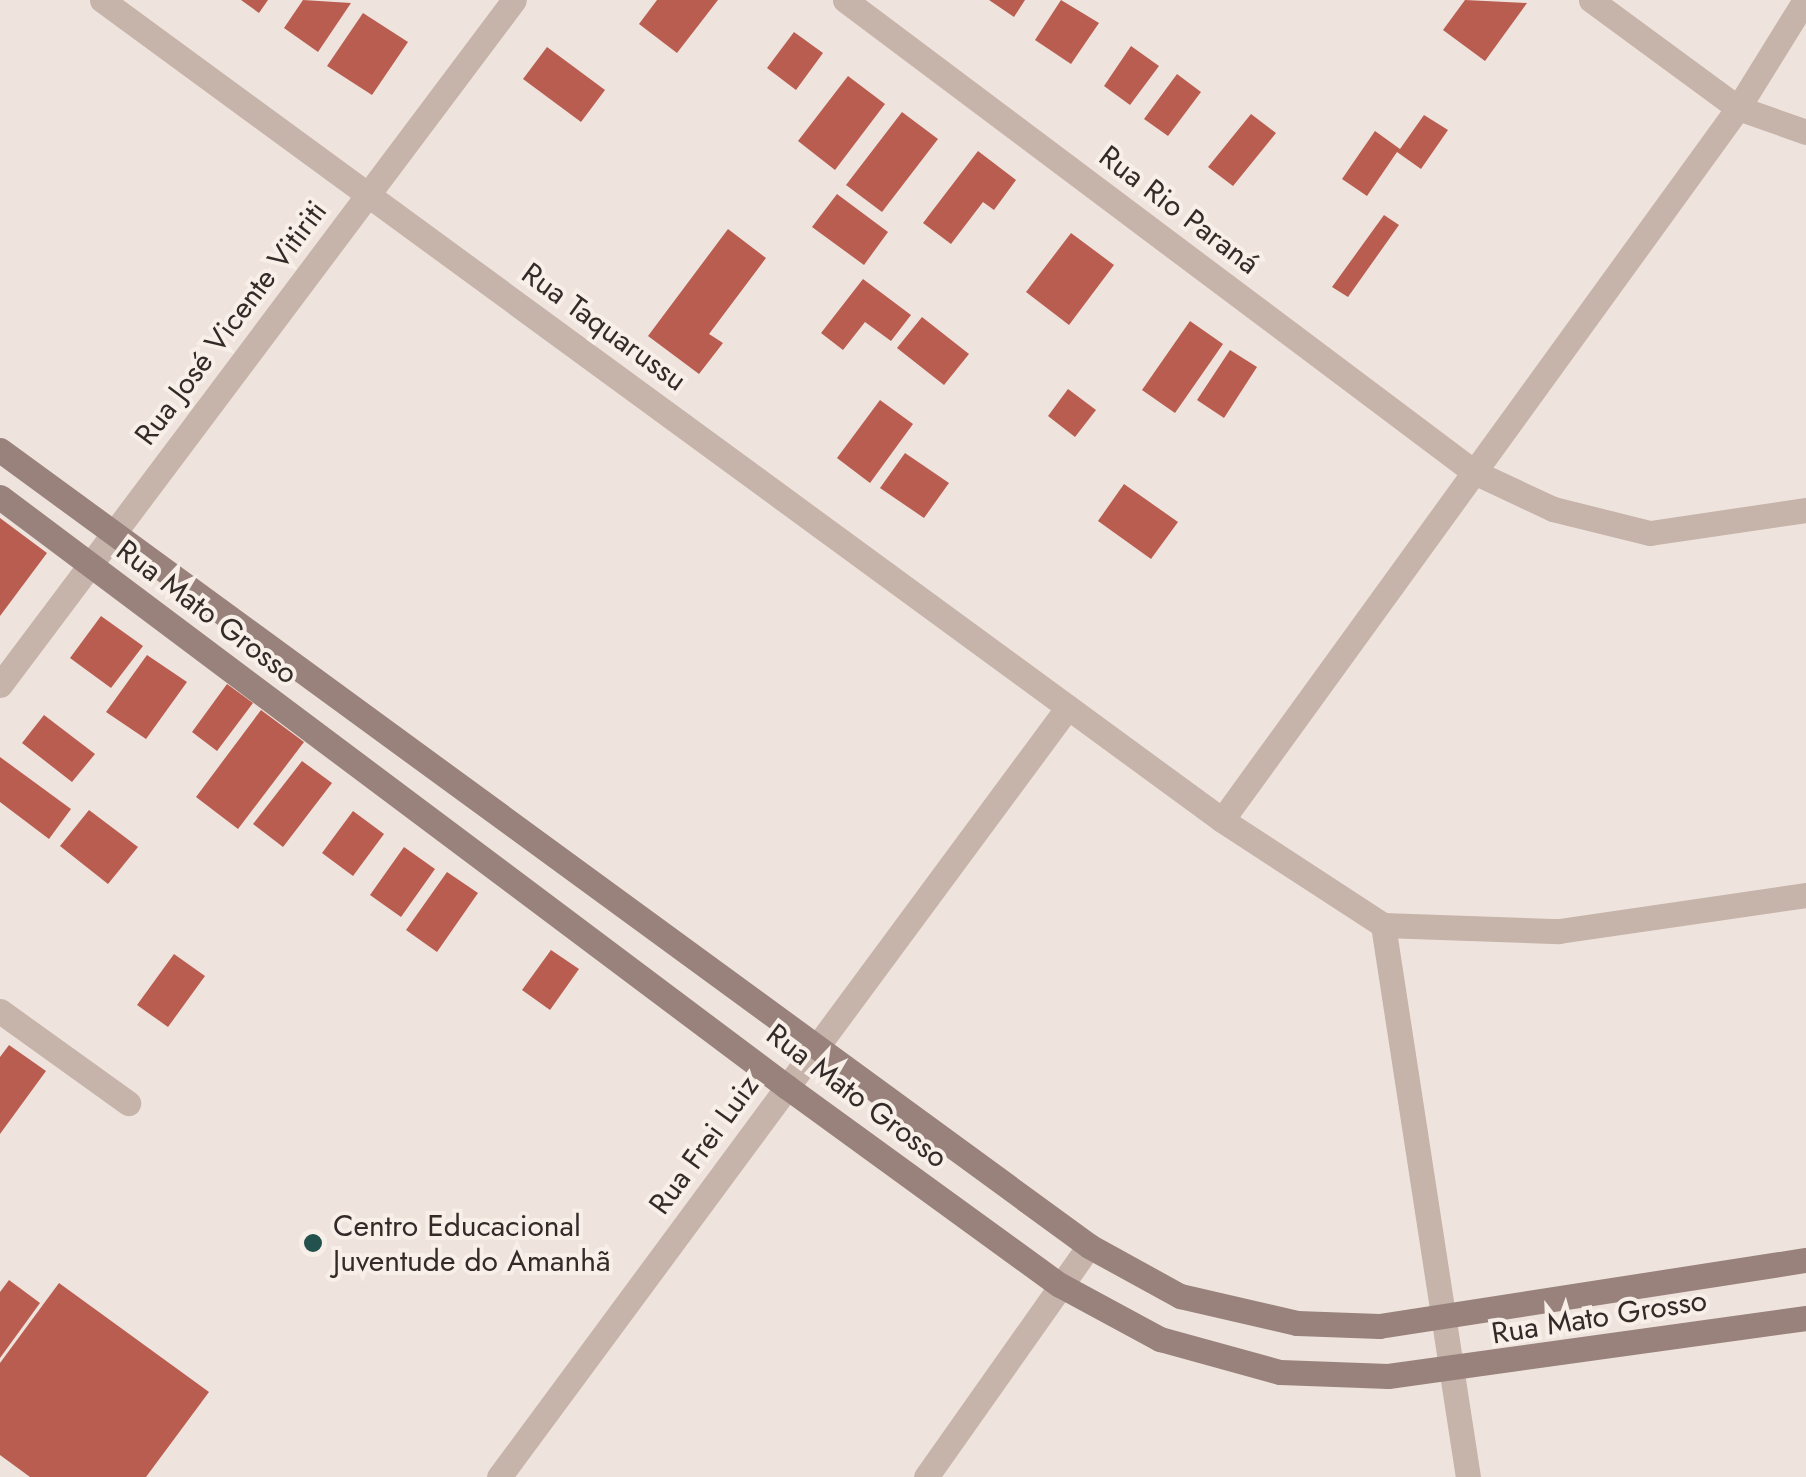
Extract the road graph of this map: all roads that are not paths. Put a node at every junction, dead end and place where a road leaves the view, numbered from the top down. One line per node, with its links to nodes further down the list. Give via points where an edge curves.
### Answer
1 (102, 0): 8 (street, Rua Taquarussu)
2 (514, 0): 8 (street, Rua José Vicente Vitiriti)
3 (846, 0): 10 (street, Rua Rio Paraná)
4 (1591, 0): 6 (street)
5 (1805, 0): 6 (street)
6 (1738, 108): 7 (street); 10 (street)
7 (1806, 132)
8 (367, 194): 13 (street, Rua José Vicente Vitiriti); 16 (street, Rua Taquarussu)
9 (0, 450): 13 (street, Rua Mato Grosso)
10 (1474, 472): 12 (street, Rua Rio Paraná, via 1553,509 1650,533); 17 (street)
11 (0, 498): 14 (street, Rua Mato Grosso)
12 (1806, 510)
13 (112, 537): 14 (street, Rua José Vicente Vitiriti); 21 (street, Rua Mato Grosso)
14 (91, 566): 15 (street, Rua José Vicente Vitiriti); 22 (street, Rua Mato Grosso)
15 (0, 685)
16 (1068, 707): 17 (street, Rua Taquarussu); 21 (street, Rua Frei Luiz)
17 (1222, 820): 19 (street, Rua Taquarussu)
18 (1806, 896): 19 (street, via 1559,932)
19 (1383, 925): 27 (street)
20 (0, 1012): 23 (street)
21 (817, 1048): 22 (street, Rua Frei Luiz); 24 (street, Rua Mato Grosso)
22 (787, 1087): 26 (street, Rua Mato Grosso); 30 (street, Rua Frei Luiz)
23 (128, 1103)
24 (1089, 1246): 26 (street); 27 (street, Rua Mato Grosso, via 1180,1296 1297,1323 1378,1326)
25 (1806, 1260): 27 (street, Rua Mato Grosso)
26 (1060, 1285): 29 (street, Rua Mato Grosso, via 1160,1339 1280,1372); 31 (street)
27 (1444, 1315): 29 (street)
28 (1806, 1318): 29 (street, Rua Mato Grosso)
29 (1452, 1373): 32 (street)
30 (500, 1477)
31 (926, 1477)
32 (1468, 1477)

